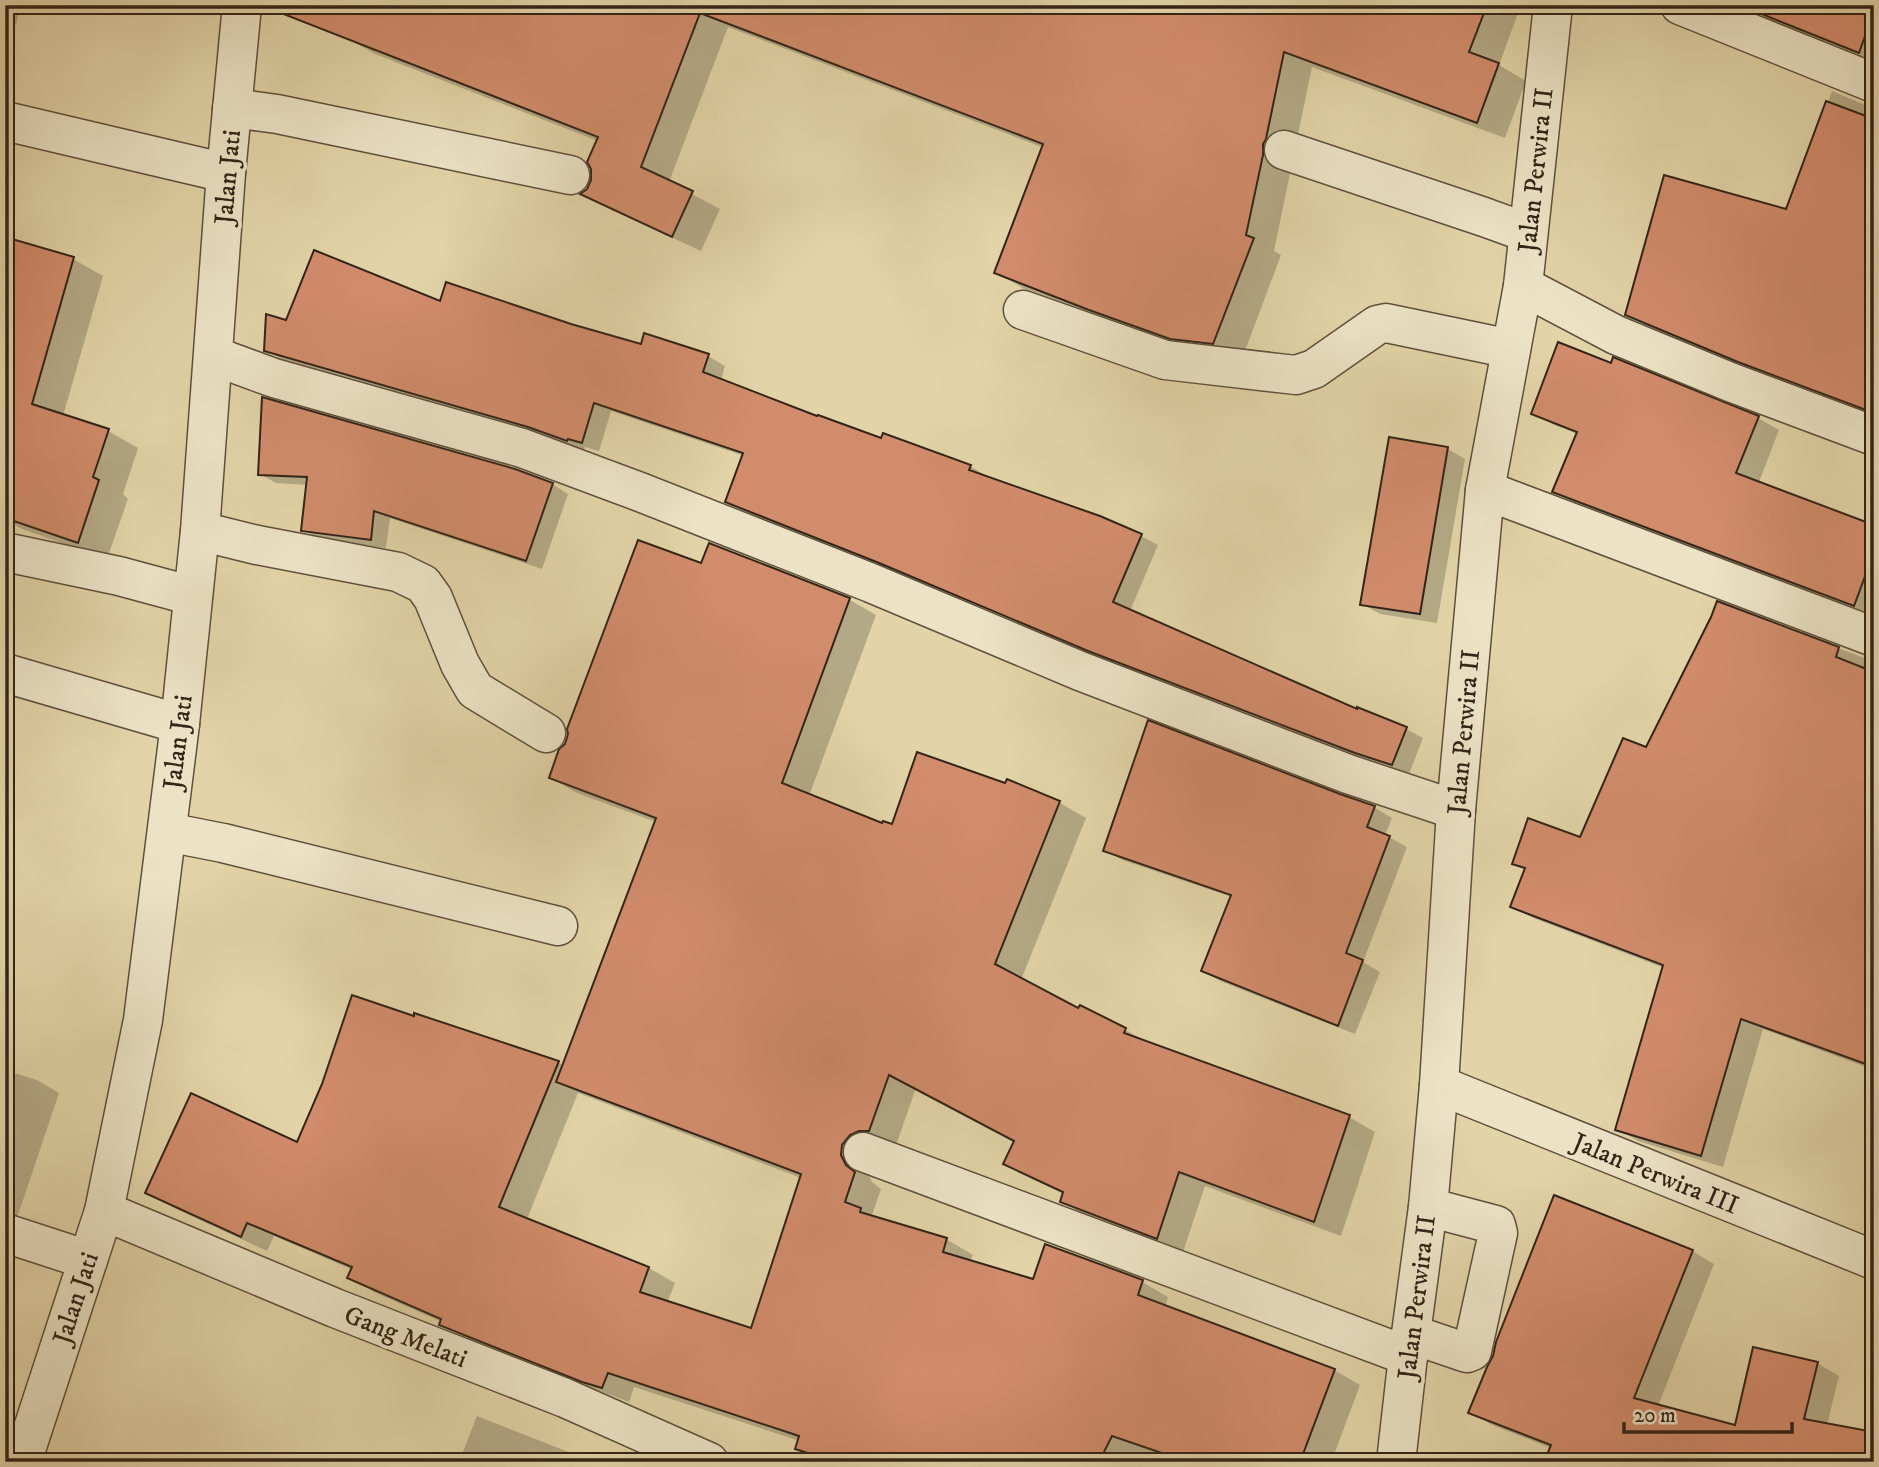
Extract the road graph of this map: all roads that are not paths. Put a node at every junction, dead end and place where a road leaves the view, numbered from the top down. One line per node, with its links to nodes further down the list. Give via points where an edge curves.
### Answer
1 (243, 5): 5 (street, Jalan Jati)
2 (1553, 5): 10 (street, Jalan Perwira II)
3 (1680, 5): 4 (street)
4 (1874, 83)
5 (232, 108): 8 (street, Jalan Jati); 9 (street)
6 (5, 121): 8 (street)
7 (1284, 150): 10 (street)
8 (226, 173): 14 (street, Jalan Jati)
9 (570, 175)
10 (1528, 233): 11 (street, Jalan Perwira II)
11 (1522, 286): 13 (street, Jalan Perwira II); 15 (street, via 1628,340)
12 (1023, 310): 13 (street, via 1165,360 1296,375 1314,369 1377,324)
13 (1511, 349): 16 (street, Jalan Perwira II)
14 (214, 356): 17 (street, Jalan Jati); 24 (street, via 274,378 522,448 871,583 1080,671 1348,774)
15 (1874, 436)
16 (1485, 490): 20 (street); 24 (street, Jalan Perwira II)
17 (200, 531): 19 (street, Jalan Jati); 23 (street, via 398,572 423,583 475,690)
18 (5, 552): 19 (street)
19 (193, 596): 22 (street, Jalan Jati)
20 (1874, 637)
21 (5, 673): 22 (street)
22 (180, 724): 25 (street, Jalan Jati)
23 (546, 733)
24 (1456, 810): 27 (street, Jalan Perwira II)
25 (167, 832): 26 (street); 30 (street, Jalan Jati, via 143,1020)
26 (558, 926)
27 (1439, 1086): 29 (street, Jalan Perwira II); 33 (street, Jalan Perwira III)
28 (863, 1152): 34 (street)
29 (1428, 1207): 34 (street, Jalan Perwira II); 34 (street, via 1496,1225 1498,1233 1472,1351)
30 (104, 1210): 32 (street, Jalan Jati); 36 (street, Gang Melati, via 335,1308 565,1398)
31 (5, 1233): 32 (street)
32 (88, 1260): 35 (street, Jalan Jati)
33 (1874, 1260)
34 (1410, 1345): 37 (street, Jalan Perwira II)
35 (22, 1462)
36 (709, 1462)
37 (1396, 1462)

